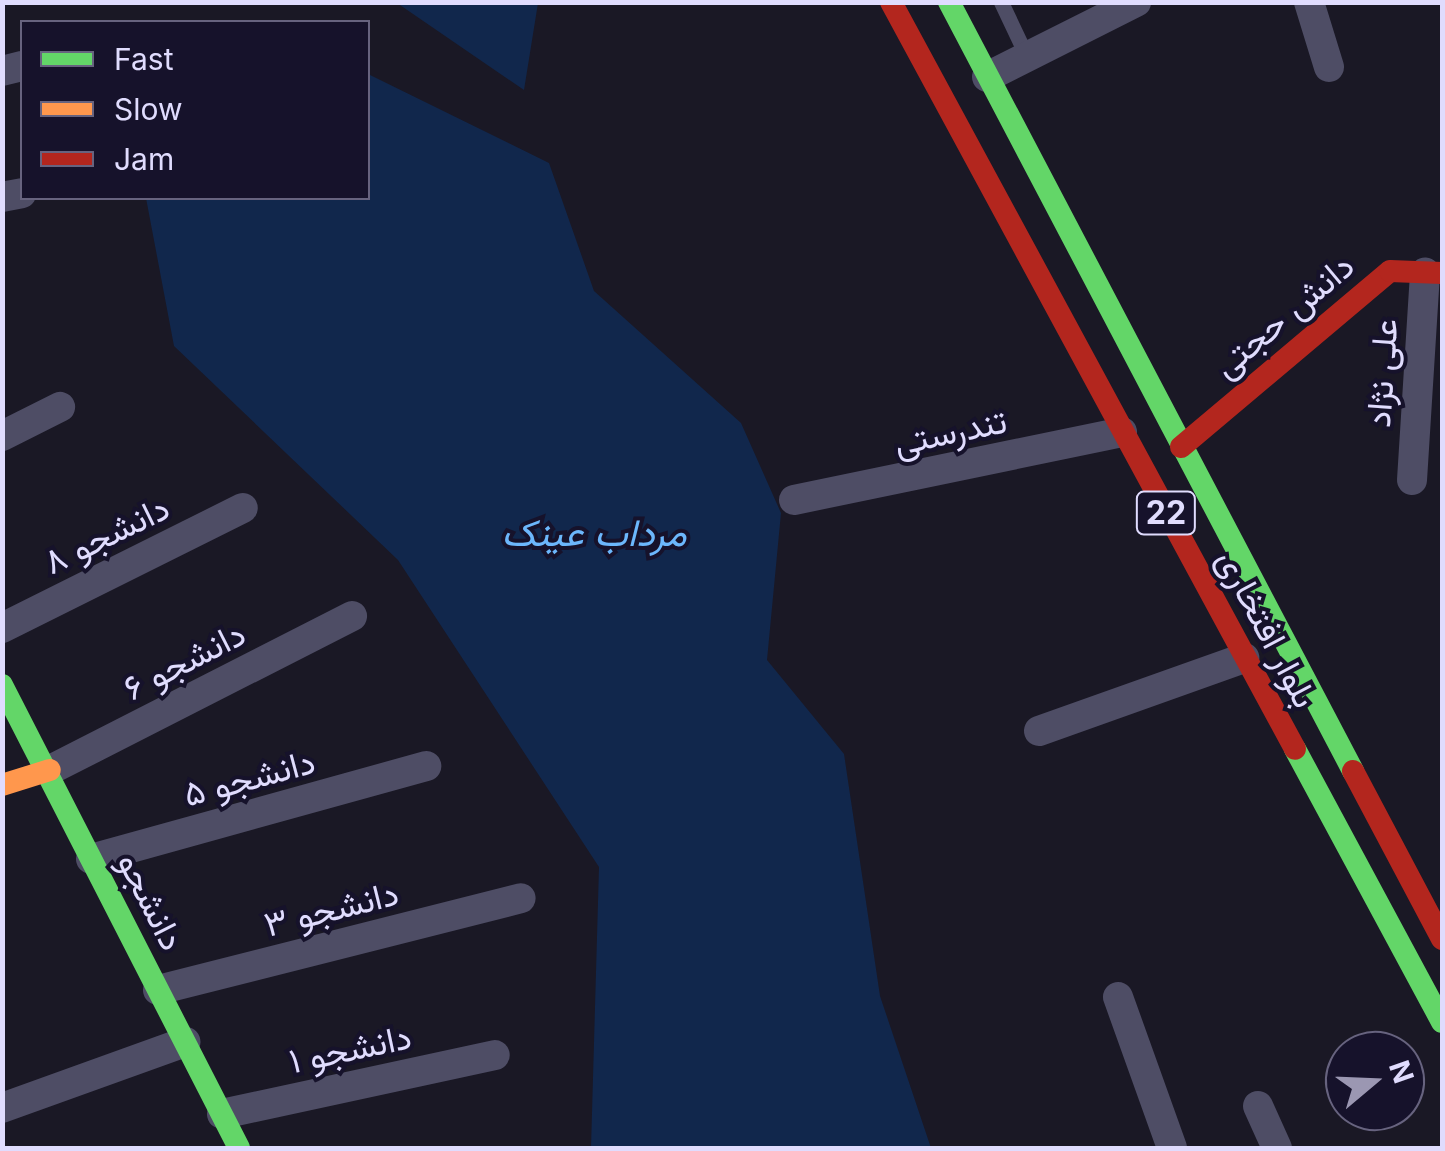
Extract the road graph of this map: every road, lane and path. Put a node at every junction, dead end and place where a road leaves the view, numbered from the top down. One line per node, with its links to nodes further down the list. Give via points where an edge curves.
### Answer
1 (891, 2): 11 (main road, بلوار افتخاری / 22)
2 (948, 2): 8 (main road, بلوار افتخاری / 22)
3 (1001, 2): 6 (lane)
4 (1136, 2): 6 (street)
5 (1309, 2): 7 (street)
6 (1027, 57): 8 (street)
7 (1329, 67)
8 (987, 77): 13 (main road, بلوار افتخاری / 22)
9 (1434, 272): 13 (main road, دانش حجتی, via 1390,270); 14 (street, علی نژاد)
10 (60, 407): 12 (street)
11 (1122, 432): 15 (street, تندرستی); 19 (main road, بلوار افتخاری / 22)
12 (2, 436)
13 (1182, 447): 27 (main road, بلوار افتخاری / 22)
14 (1412, 480)
15 (794, 500)
16 (243, 508): 18 (street, دانشجو ۸)
17 (352, 616): 23 (street, دانشجو ۶)
18 (2, 628)
19 (1244, 658): 21 (street); 30 (main road, بلوار افتخاری / 22)
20 (3, 686): 23 (main road, دانشجو)
21 (1038, 731)
22 (426, 766): 25 (street, دانشجو ۵)
23 (50, 770): 24 (main road); 25 (main road, دانشجو)
24 (2, 785)
25 (92, 859): 28 (main road, دانشجو)
26 (521, 898): 28 (street, دانشجو ۳)
27 (1442, 939)
28 (158, 990): 31 (main road, دانشجو)
29 (1118, 997): 37 (street)
30 (1442, 1022)
31 (184, 1042): 34 (street); 35 (main road, دانشجو)
32 (495, 1055): 35 (street, دانشجو ۱)
33 (1258, 1106): 38 (street)
34 (2, 1108)
35 (222, 1114): 36 (main road, دانشجو)
36 (240, 1148)
37 (1172, 1148)
38 (1277, 1148)

